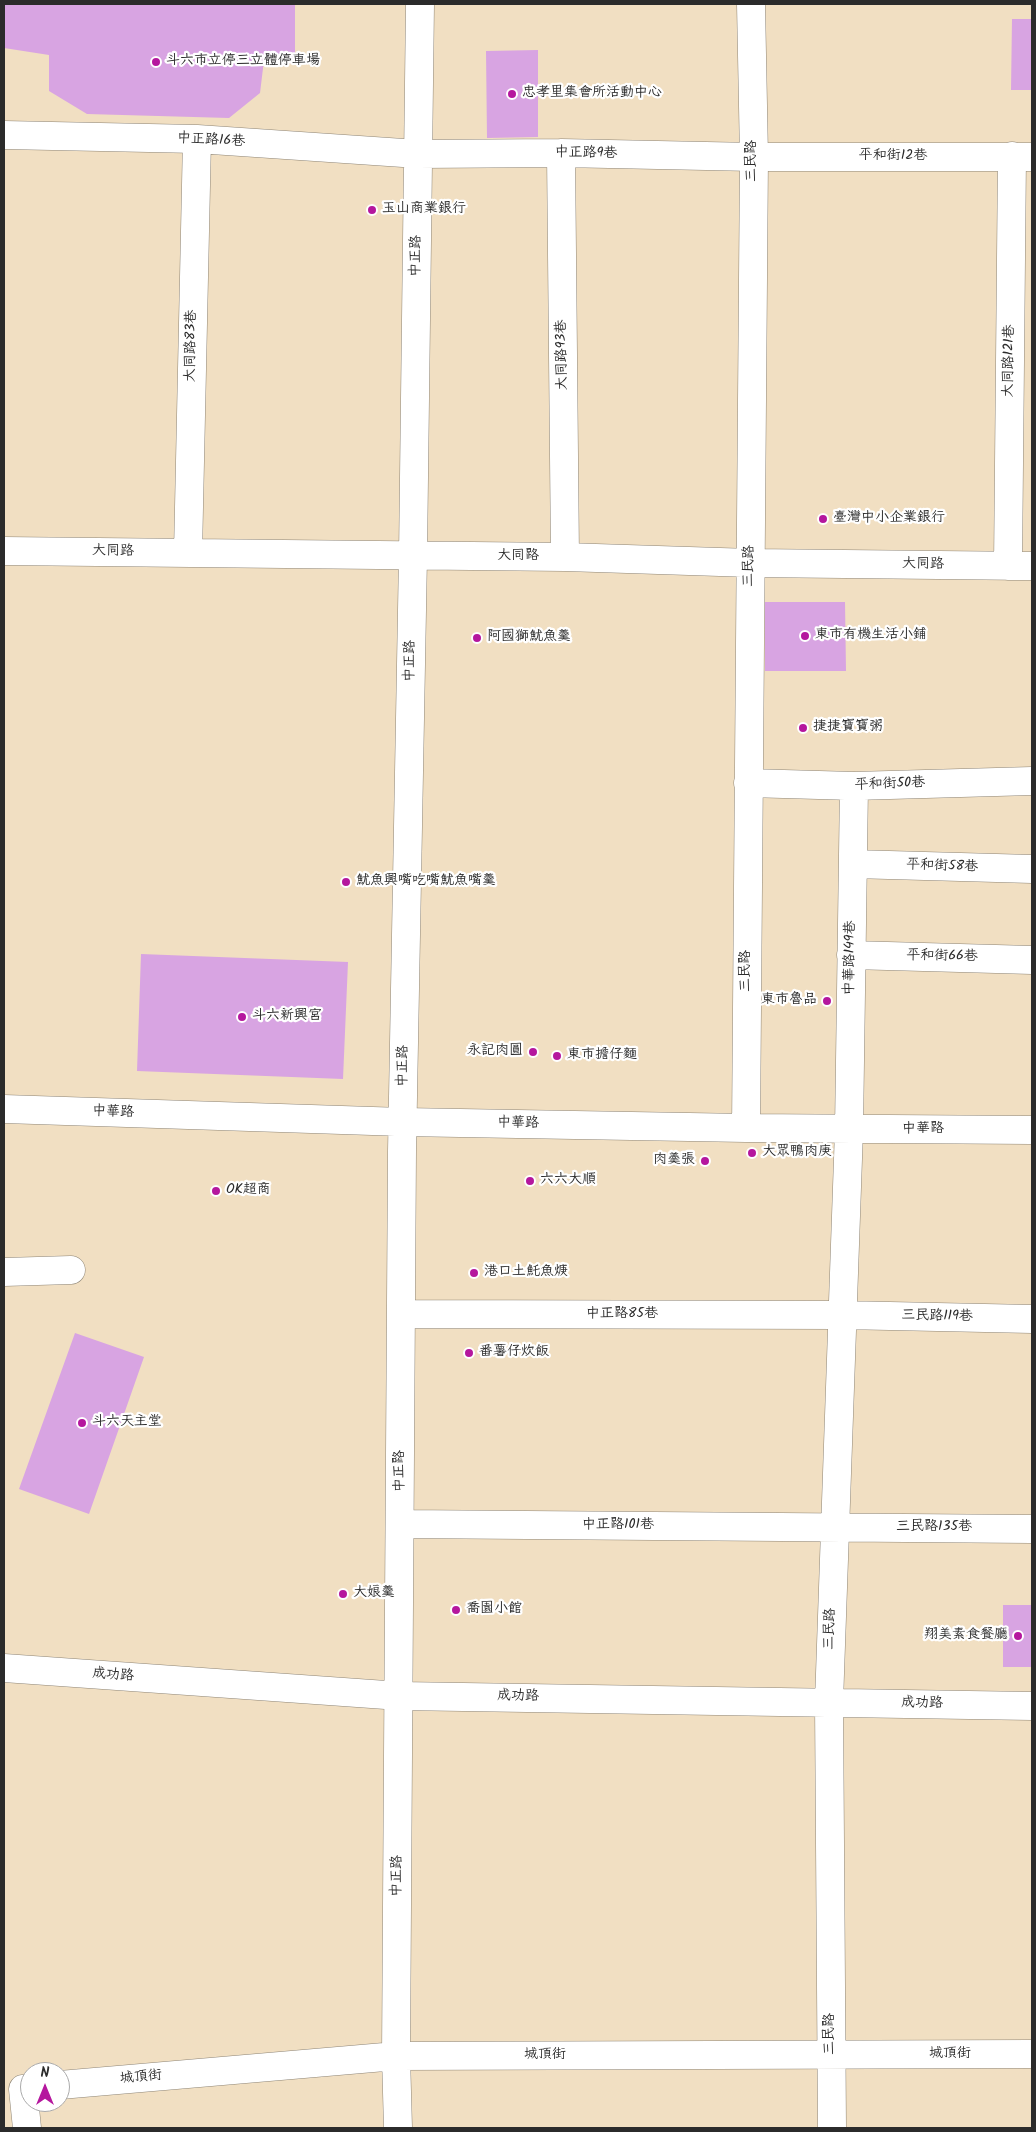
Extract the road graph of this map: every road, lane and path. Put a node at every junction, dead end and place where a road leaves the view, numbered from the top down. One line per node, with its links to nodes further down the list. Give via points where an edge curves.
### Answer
1 (420, 4): 6 (street, 中正路)
2 (751, 4): 8 (street, 三民路)
3 (4, 135): 4 (street, 中正路16巷)
4 (197, 140): 6 (street, 中正路16巷); 10 (street, 大同路83巷)
5 (561, 153): 6 (street, 中正路9巷); 8 (street, 中正路9巷); 12 (street, 大同路93巷)
6 (418, 154): 11 (street, 中正路)
7 (1022, 156): 8 (street, 平和街12巷); 14 (street, 大同路121巷)
8 (754, 157): 13 (street, 三民路)
9 (4, 551): 10 (street, 大同路)
10 (188, 553): 11 (street, 大同路)
11 (413, 556): 12 (street, 大同路); 23 (street, 中正路)
12 (565, 557): 13 (street, 大同路)
13 (751, 563): 14 (street, 大同路); 16 (street, 三民路)
14 (1020, 566)
15 (1032, 781): 17 (street, 平和街50巷)
16 (748, 782): 17 (street, 平和街50巷); 24 (street, 三民路)
17 (854, 786): 18 (street, 中華路149巷)
18 (853, 864): 19 (street, 平和街58巷); 20 (street, 中華路149巷)
19 (1032, 869)
20 (851, 955): 21 (street, 平和街66巷); 25 (street, 中華路149巷)
21 (1032, 960)
22 (4, 1109): 23 (street, 中華路)
23 (403, 1122): 24 (street, 中華路); 29 (street, 中正路)
24 (746, 1128): 25 (street, 中華路)
25 (849, 1130): 26 (street, 中華路); 30 (street, 三民路)
26 (1032, 1130)
27 (71, 1270): 28 (street)
28 (4, 1272)
29 (402, 1314): 30 (street, 中正路85巷); 32 (street, 中正路)
30 (842, 1315): 31 (street, 三民路119巷); 33 (street, 三民路)
31 (1032, 1319)
32 (401, 1524): 33 (street, 中正路101巷); 36 (street, 中正路)
33 (835, 1528): 34 (street, 三民路135巷); 37 (street, 三民路)
34 (1032, 1528)
35 (4, 1668): 36 (street, 成功路)
36 (400, 1696): 37 (street, 成功路); 41 (street, 中正路)
37 (829, 1702): 38 (street, 成功路); 40 (street, 三民路)
38 (1032, 1706)
39 (1032, 2054): 40 (street, 城頂街)
40 (831, 2055): 41 (street, 城頂街); 46 (street, 三民路)
41 (396, 2056): 42 (street, 城頂街); 45 (street, 中正路)
42 (70, 2084)
43 (19, 2088): 44 (street)
44 (27, 2128)
45 (398, 2128)
46 (832, 2128)

